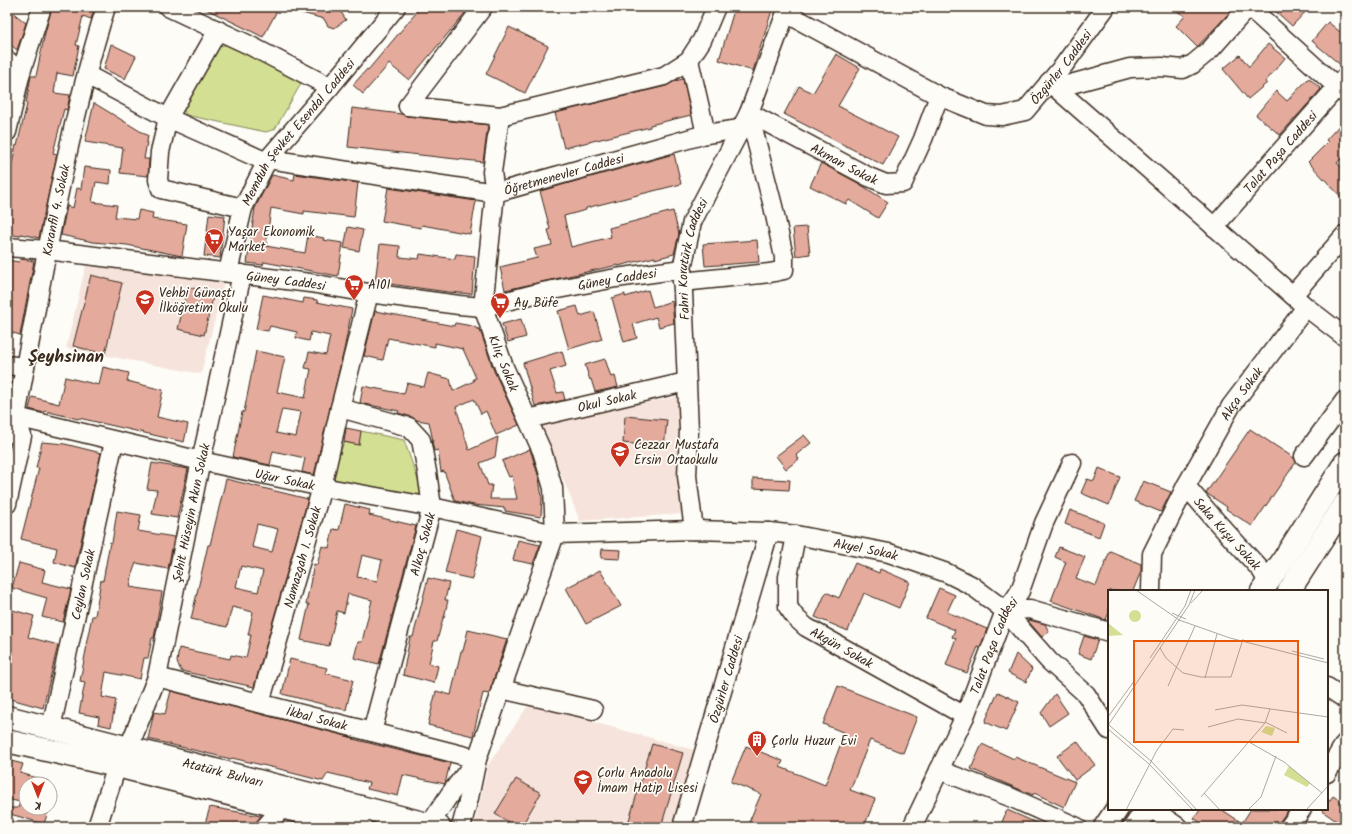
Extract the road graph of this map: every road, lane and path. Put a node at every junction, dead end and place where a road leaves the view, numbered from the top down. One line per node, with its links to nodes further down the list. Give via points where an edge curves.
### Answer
1 (42, 7): 13 (street)
2 (106, 7): 14 (street, Karanfil 4. Sokak)
3 (168, 7): 10 (street)
4 (396, 7): 17 (street, Memduh Şevket Esendal Caddesi)
5 (483, 7): 20 (street, via 408,106)
6 (716, 7): 12 (street, via 702,40)
7 (1106, 7): 15 (street, Özgürler Caddesi)
8 (1248, 7): 15 (street, via 1194,64 1183,68 1130,68); 16 (street)
9 (787, 10): 18 (street, Özgürler Caddesi); 19 (street, Fahri Korutürk Caddesi)
10 (218, 30): 17 (street); 21 (street)
11 (7, 60): 13 (street)
12 (689, 60): 20 (street, via 664,76); 24 (street)
13 (21, 72): 23 (street)
14 (87, 75): 21 (street, Öğretmenevler Caddesi); 31 (street, Karanfil 4. Sokak)
15 (1052, 85): 18 (street, Özgürler Caddesi, via 1025,111 1002,116 986,115); 28 (street)
16 (1342, 86): 28 (street, Talat Paşa Caddesi)
17 (330, 87): 25 (street, Memduh Şevket Esendal Caddesi)
18 (939, 96): 19 (street, Akman Sokak, via 903,183 886,184 869,177)
19 (749, 113): 22 (street, Fahri Korutürk Caddesi); 33 (street, Güney Caddesi, via 773,206 784,257 784,270 770,273)
20 (500, 116): 26 (street, Kılıç Sokak, via 492,172)
21 (168, 118): 25 (street, Öğretmenevler Caddesi); 27 (street, via 160,152 158,180 161,189)
22 (740, 129): 24 (street, Öğretmenevler Caddesi); 33 (street, Fahri Korutürk Caddesi, via 692,222)
23 (7, 132)
24 (706, 134): 26 (street, Öğretmenevler Caddesi)
25 (268, 161): 26 (street, Öğretmenevler Caddesi); 27 (street, Memduh Şevket Esendal Caddesi)
26 (495, 193): 36 (street, Kılıç Sokak)
27 (243, 208): 32 (street, Memduh Şevket Esendal Caddesi)
28 (1214, 227): 35 (street)
29 (1345, 235): 35 (street)
30 (7, 247): 31 (street, Güney Caddesi)
31 (47, 250): 32 (street, Güney Caddesi); 40 (street, Karanfil 4. Sokak)
32 (235, 273): 34 (street, Güney Caddesi); 49 (street, Şehit Hüseyin Akın Sokak)
33 (682, 276): 36 (street, Güney Caddesi, via 616,278 542,292); 41 (street, Fahri Korutürk Caddesi)
34 (369, 293): 36 (street, Güney Caddesi); 43 (street, Namazgah 1. Sokak)
35 (1293, 295): 37 (street)
36 (483, 307): 45 (street, Kılıç Sokak, via 504,367)
37 (1306, 307): 38 (street); 52 (street, Akça Sokak, via 1231,406)
38 (1345, 337)
39 (7, 365): 40 (street)
40 (25, 367): 44 (street, Karanfil 4. Sokak)
41 (686, 382): 45 (street, Okul Sokak); 57 (street, Fahri Korutürk Caddesi, via 689,430 687,476)
42 (1345, 400): 48 (street)
43 (340, 408): 53 (street, Namazgah 1. Sokak); 56 (street, Alkoç Sokak, via 409,427 421,440)
44 (16, 416): 46 (street); 47 (street, Uğur Sokak); 54 (street, via 22,436)
45 (528, 419): 59 (street, Kılıç Sokak, via 542,451 553,488)
46 (7, 434)
47 (114, 441): 49 (street, Uğur Sokak); 74 (street, Ceylan Sokak)
48 (1304, 456)
49 (201, 462): 53 (street, Uğur Sokak); 66 (street, Şehit Hüseyin Akın Sokak)
50 (1072, 463): 64 (street, Talat Paşa Caddesi, via 1044,523 1020,591)
51 (1345, 463): 61 (main road)
52 (1186, 486): 61 (street, Saka Kuşu Sokak, via 1261,570); 62 (street, Akça Sokak, via 1152,554)
53 (322, 487): 56 (street, Uğur Sokak); 70 (street, Namazgah 1. Sokak)
54 (7, 504)
55 (1345, 504): 63 (main road)
56 (432, 507): 59 (street, Uğur Sokak); 76 (street, Alkoç Sokak)
57 (694, 530): 58 (street, Akyel Sokak); 59 (street, Akyel Sokak)
58 (768, 532): 60 (street, Akyel Sokak); 93 (street, Özgürler Caddesi)
59 (555, 534): 68 (street)
60 (796, 535): 64 (street, Akyel Sokak, via 889,553 947,573 971,584); 72 (street, Akgün Sokak, via 788,577 788,607 796,618 806,627)
61 (1265, 586)
62 (1151, 590)
63 (1290, 590)
64 (1005, 611): 65 (street, via 1030,609); 72 (street, Talat Paşa Caddesi); 75 (street, Akyel Sokak, via 1049,661 1086,694)
65 (1108, 632)
66 (157, 677): 70 (street, İkbal Sokak); 79 (street, Şehit Hüseyin Akın Sokak)
67 (1328, 688): 69 (street)
68 (501, 689): 71 (street); 80 (street)
69 (1345, 699)
70 (260, 703): 76 (street, İkbal Sokak)
71 (594, 710)
72 (965, 716): 82 (street, Talat Paşa Caddesi)
73 (7, 717): 74 (main road, Atatürk Bulvarı)
74 (51, 728): 79 (main road, Atatürk Bulvarı)
75 (1108, 728)
76 (372, 732): 80 (street, İkbal Sokak)
77 (7, 741): 81 (main road, Atatürk Bulvarı)
78 (1345, 743): 83 (street)
79 (129, 747): 88 (main road, Atatürk Bulvarı)
80 (478, 759): 88 (street, via 450,794); 92 (street)
81 (117, 766): 84 (main road, Atatürk Bulvarı); 89 (street)
82 (939, 770): 94 (street, Talat Paşa Caddesi); 95 (street, via 1010,797)
83 (1328, 771)
84 (283, 808): 90 (street); 91 (main road, Atatürk Bulvarı)
85 (1116, 810): 96 (main road)
86 (1301, 810): 98 (street)
87 (1144, 819): 97 (street)
88 (432, 826)
89 (97, 827)
90 (265, 827)
91 (362, 827)
92 (461, 827)
93 (682, 827)
94 (912, 827)
95 (1077, 827)
96 (1106, 827)
97 (1178, 827)
98 (1289, 827)

